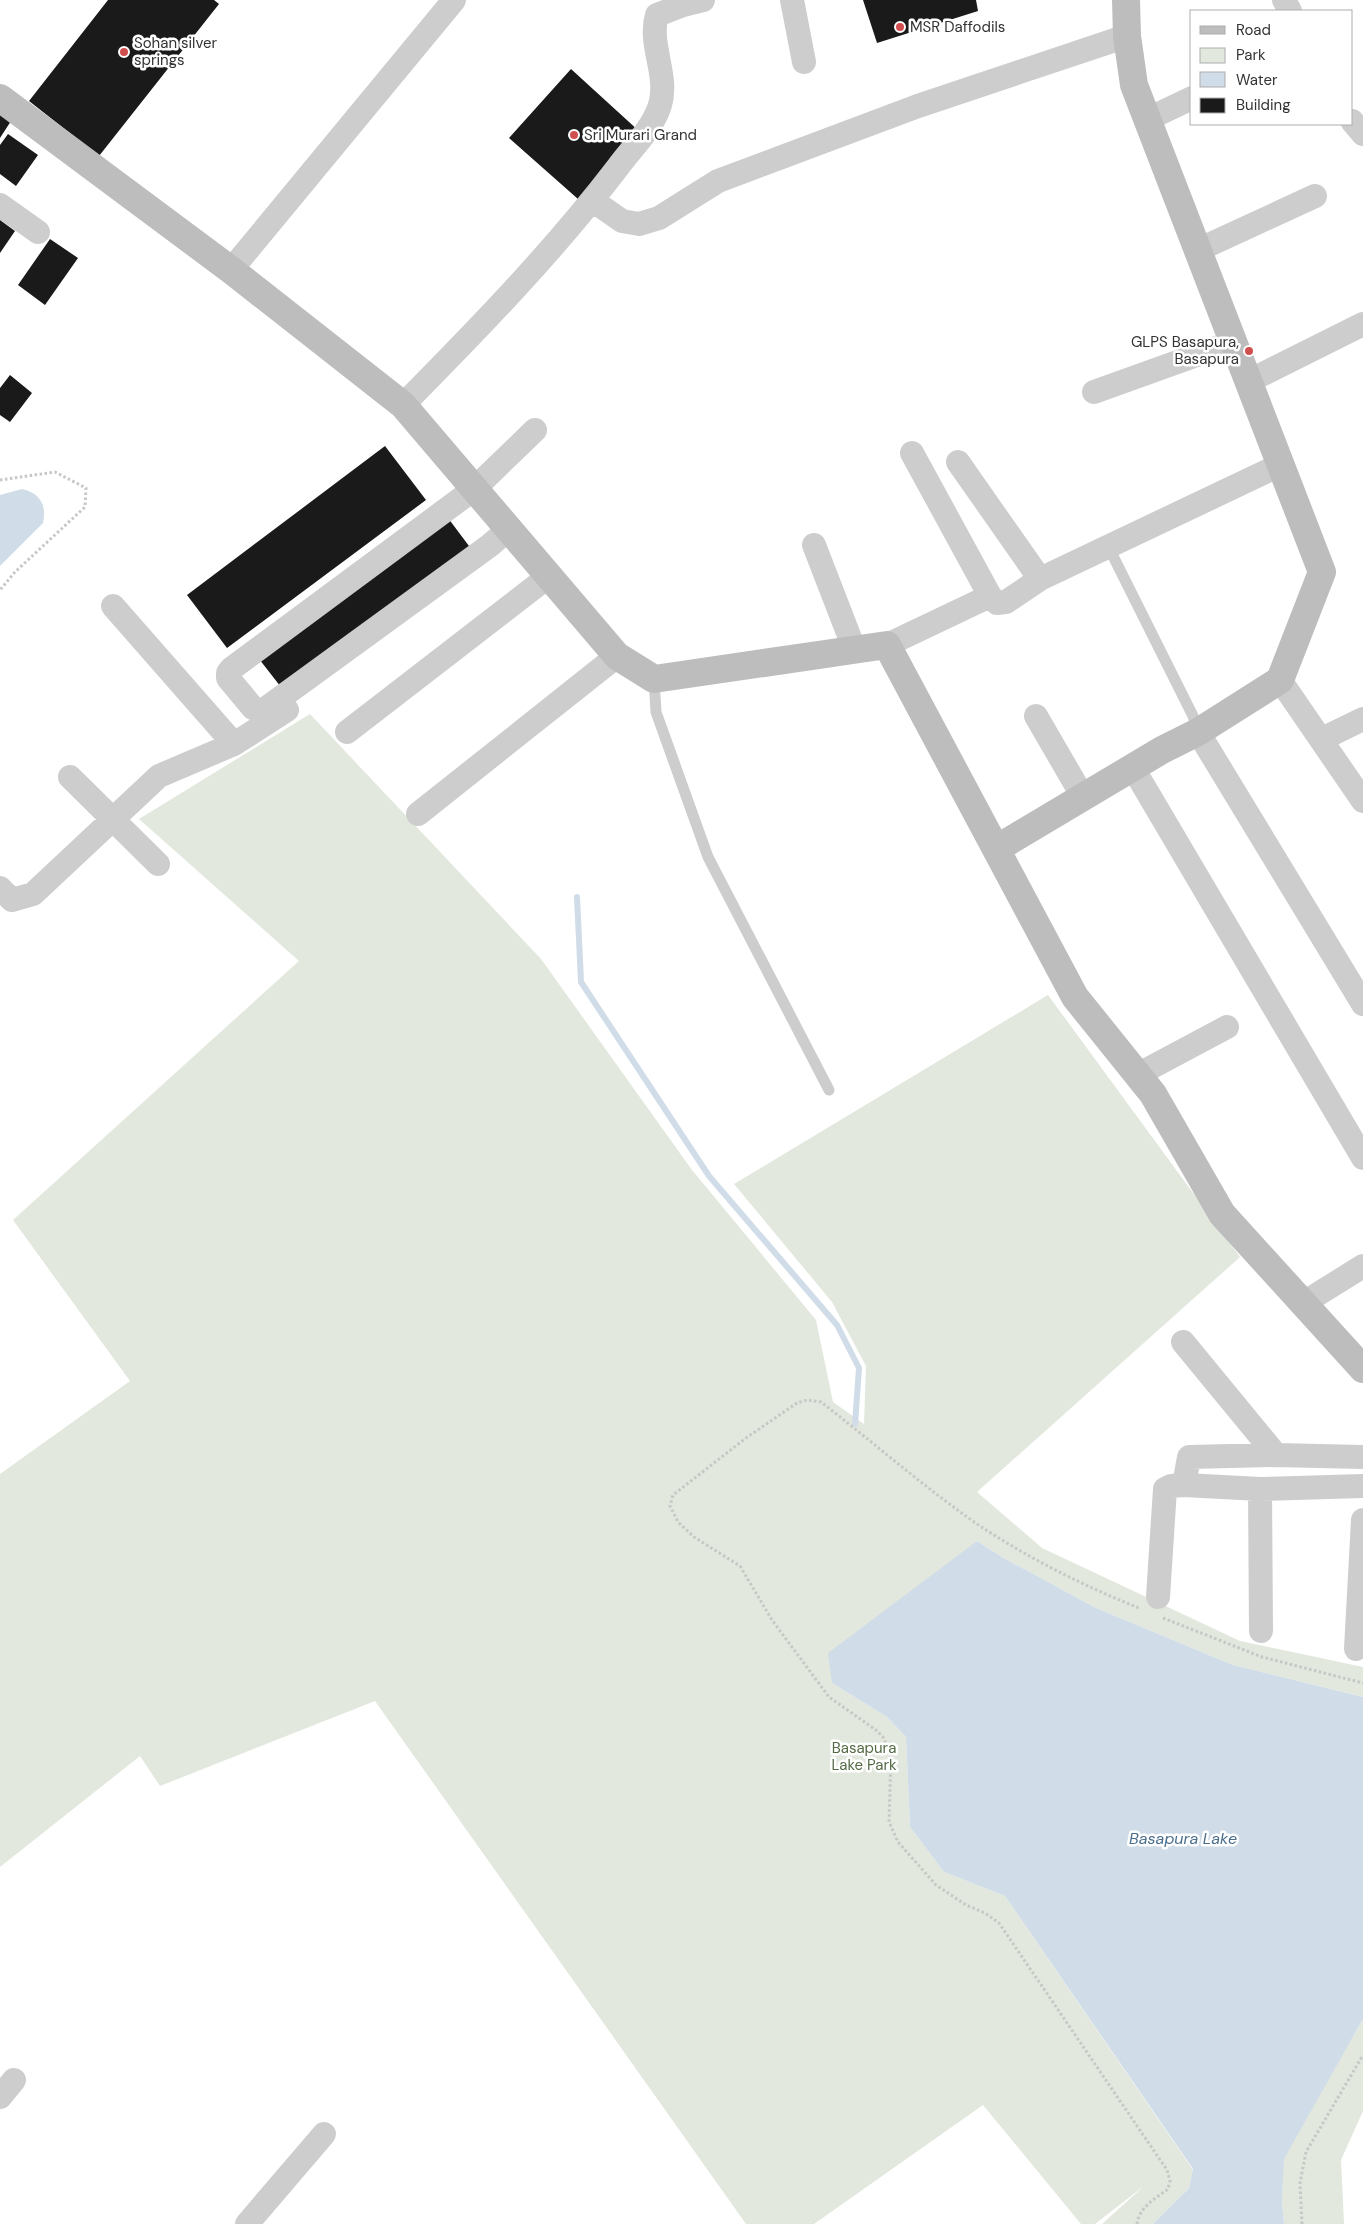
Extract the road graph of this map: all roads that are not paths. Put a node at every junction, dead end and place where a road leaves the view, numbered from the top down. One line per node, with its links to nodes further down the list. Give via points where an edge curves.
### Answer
1 (703, 0): 13 (street, via 657,15 654,25 662,72 660,104 654,120)
2 (792, 0): 6 (street)
3 (1126, 0): 5 (street)
4 (443, 4): 17 (street)
5 (1127, 36): 9 (street, via 1134,85); 13 (street, via 918,106 718,181 659,218 639,224 622,221)
6 (804, 62)
7 (0, 98): 17 (street)
8 (1190, 99): 9 (street)
9 (1148, 119): 16 (street)
10 (1353, 122): 11 (street)
11 (1362, 134)
12 (1315, 196): 16 (street)
13 (592, 200): 22 (street)
14 (0, 205): 15 (street)
15 (38, 232)
16 (1198, 250): 19 (street)
17 (232, 270): 22 (street)
18 (1363, 324): 20 (street)
19 (1233, 342): 20 (street); 21 (street)
20 (1249, 381): 26 (street)
21 (1094, 392)
22 (403, 406): 27 (street)
23 (535, 430): 27 (street)
24 (912, 452): 33 (street)
25 (958, 462): 32 (street)
26 (1280, 465): 30 (street); 39 (street, via 1322,572)
27 (474, 489): 28 (street); 28 (street, via 231,669 228,678 252,708 261,712 488,546)
28 (513, 534): 31 (street); 45 (street, via 342,669)
29 (814, 545): 36 (street)
30 (1108, 546): 32 (street); 43 (lane)
31 (549, 576): 37 (street); 42 (street)
32 (1040, 579): 33 (street, via 1006,602 997,603)
33 (990, 596): 35 (street)
34 (113, 606): 45 (street)
35 (887, 645): 36 (street); 52 (street)
36 (855, 651): 38 (street)
37 (617, 656): 38 (street); 50 (street)
38 (654, 679): 58 (lane, via 656,712 708,857)
39 (1280, 680): 43 (street); 44 (street)
40 (1036, 716): 48 (street)
41 (1363, 719): 44 (street)
42 (348, 732)
43 (1198, 732): 46 (street); 55 (street)
44 (1322, 739): 49 (street)
45 (234, 744): 51 (street, via 159,776)
46 (1133, 768): 48 (street); 59 (street)
47 (70, 777): 51 (street)
48 (1083, 797): 52 (street)
49 (1363, 801)
50 (418, 814)
51 (112, 818): 53 (street); 54 (street, via 33,894 12,900)
52 (996, 849): 57 (street, via 1075,997)
53 (158, 864)
54 (0, 888)
55 (1363, 1004)
56 (1227, 1027): 57 (street)
57 (1137, 1074): 61 (street, via 1153,1094 1222,1214)
58 (829, 1090)
59 (1363, 1158)
60 (1363, 1266): 61 (street)
61 (1302, 1304): 63 (street)
62 (1183, 1342): 64 (street)
63 (1362, 1366)
64 (1276, 1455): 65 (street); 66 (street, via 1189,1458)
65 (1363, 1457)
66 (1184, 1485): 68 (street); 70 (street, via 1165,1490)
67 (1363, 1486): 68 (street)
68 (1260, 1489): 71 (street)
69 (1363, 1520): 72 (street)
70 (1154, 1608)
71 (1261, 1631)
72 (1356, 1649)
73 (324, 2134): 74 (street)
74 (247, 2224)

